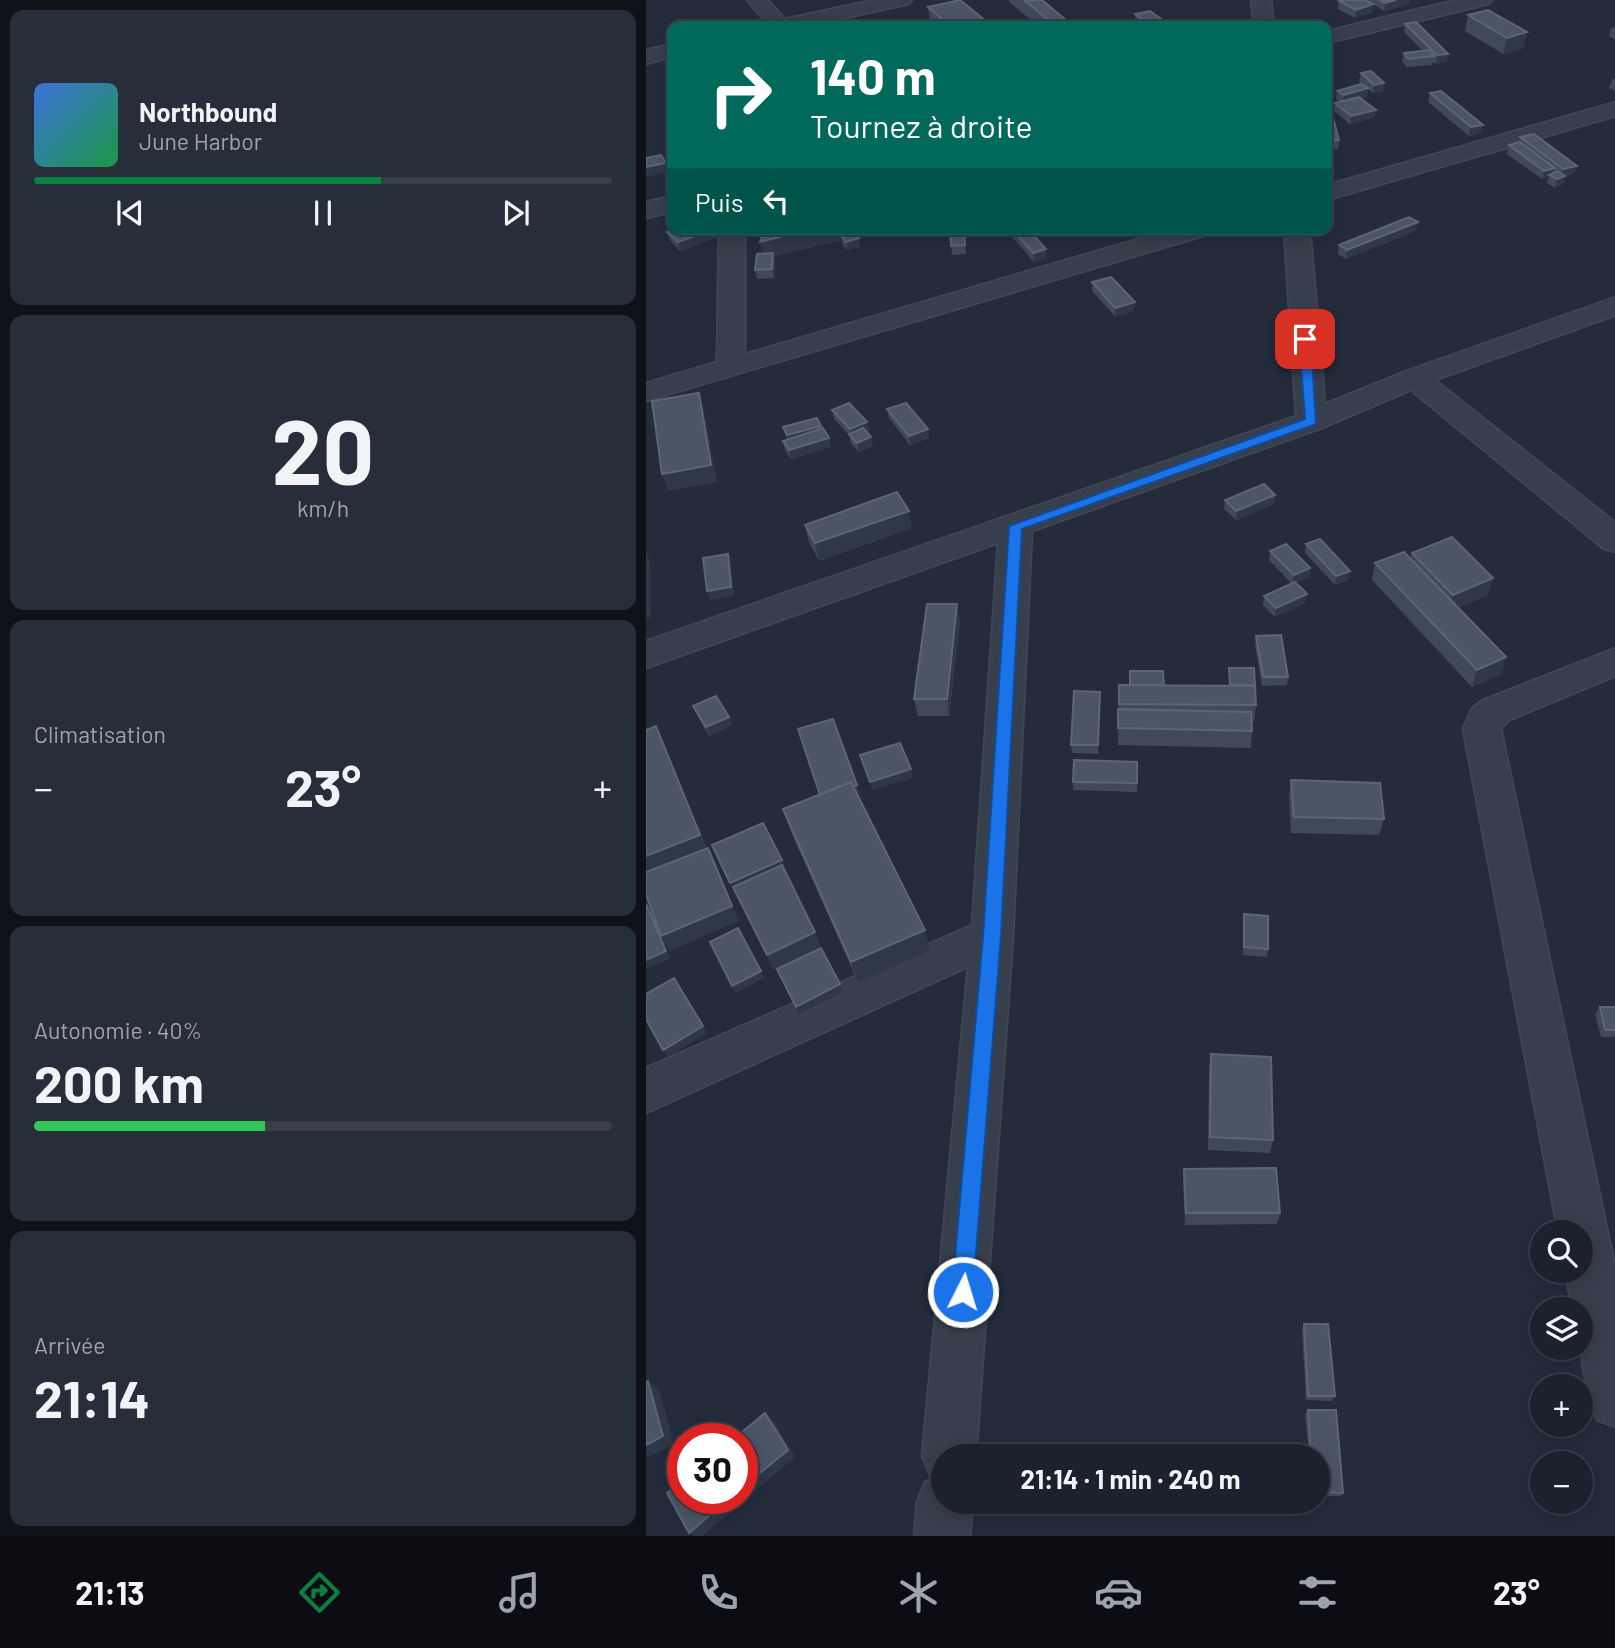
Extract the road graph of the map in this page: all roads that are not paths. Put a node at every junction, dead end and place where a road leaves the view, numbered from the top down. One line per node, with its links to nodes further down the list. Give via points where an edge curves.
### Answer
1 (757, 0): 5 (street)
2 (902, 0): 6 (street)
3 (1261, 0): 7 (street)
4 (1482, 0): 8 (street)
5 (786, 21)
6 (810, 21)
7 (1263, 21)
8 (1332, 36)
9 (667, 52): 10 (street)
10 (646, 57)
11 (1615, 109): 12 (street)
12 (1332, 191)
13 (667, 205): 14 (street)
14 (646, 210)
15 (732, 235): 19 (street)
16 (1181, 235): 19 (street)
17 (1297, 235): 22 (street)
18 (1615, 305): 20 (street)
19 (731, 367): 21 (street)
20 (1414, 378): 22 (street); 24 (street)
21 (646, 392)
22 (1311, 421): 23 (street)
23 (1016, 526): 25 (street); 27 (street)
24 (1615, 541)
25 (646, 655)
26 (1615, 661): 29 (street, via 1495,710 1482,729)
27 (992, 936): 28 (street); 30 (street)
28 (646, 1091)
29 (1615, 1401)
30 (950, 1444)
31 (944, 1514): 32 (street)
32 (942, 1536)

